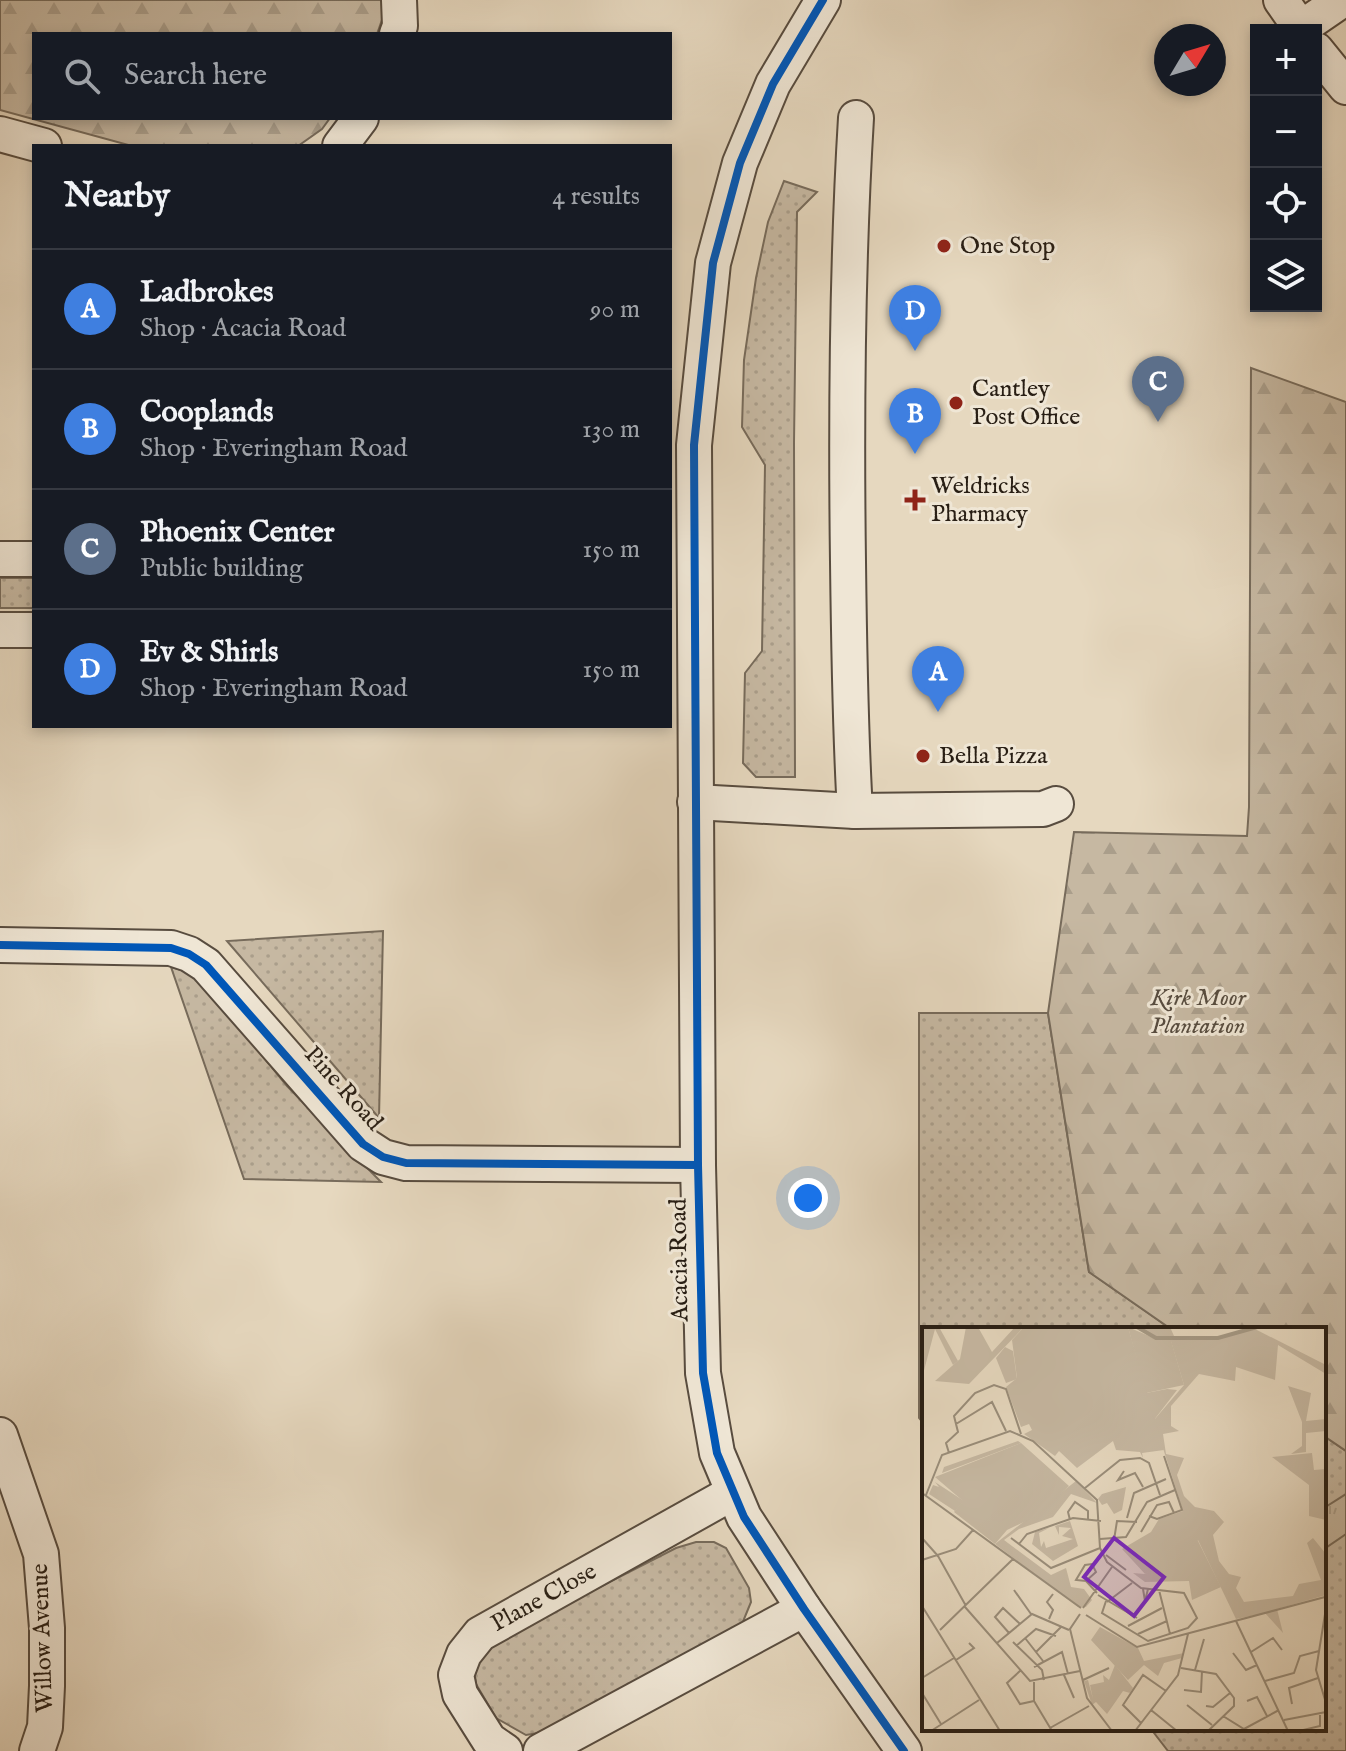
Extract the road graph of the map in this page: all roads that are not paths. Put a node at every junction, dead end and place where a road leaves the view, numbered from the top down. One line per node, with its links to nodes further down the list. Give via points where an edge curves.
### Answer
1 (399, 0): 7 (street)
2 (823, 0): 15 (street, Acacia Road, via 773,84 740,163 713,263)
3 (1281, 0): 5 (street)
4 (1342, 0): 6 (street)
5 (1298, 24)
6 (1318, 24)
7 (398, 32)
8 (1322, 56): 9 (street)
9 (1346, 87)
10 (856, 118): 23 (street, via 847,466)
11 (360, 120): 14 (street)
12 (0, 134): 13 (street)
13 (37, 144)
14 (342, 144)
15 (682, 446): 20 (street, Acacia Road)
16 (0, 559): 17 (street)
17 (32, 559)
18 (0, 630): 19 (street)
19 (32, 630)
20 (683, 661): 21 (street, Acacia Road)
21 (695, 802): 23 (street); 25 (street, Acacia Road)
22 (1056, 804): 23 (street, via 1043,809)
23 (855, 811)
24 (0, 945): 25 (street, Pine Road, via 171,948 189,954 206,965 363,1144 383,1157 406,1163)
25 (698, 1165): 27 (street, Acacia Road, via 703,1373 717,1453)
26 (0, 1435): 29 (street, Willow Avenue, via 41,1554 47,1686 45,1727)
27 (732, 1493): 28 (street, Acacia Road); 30 (street, Plane Close, via 480,1634 464,1654 458,1685 489,1740)
28 (804, 1609): 31 (street); 32 (street, Acacia Road)
29 (37, 1751)
30 (505, 1751)
31 (541, 1751)
32 (904, 1751)

